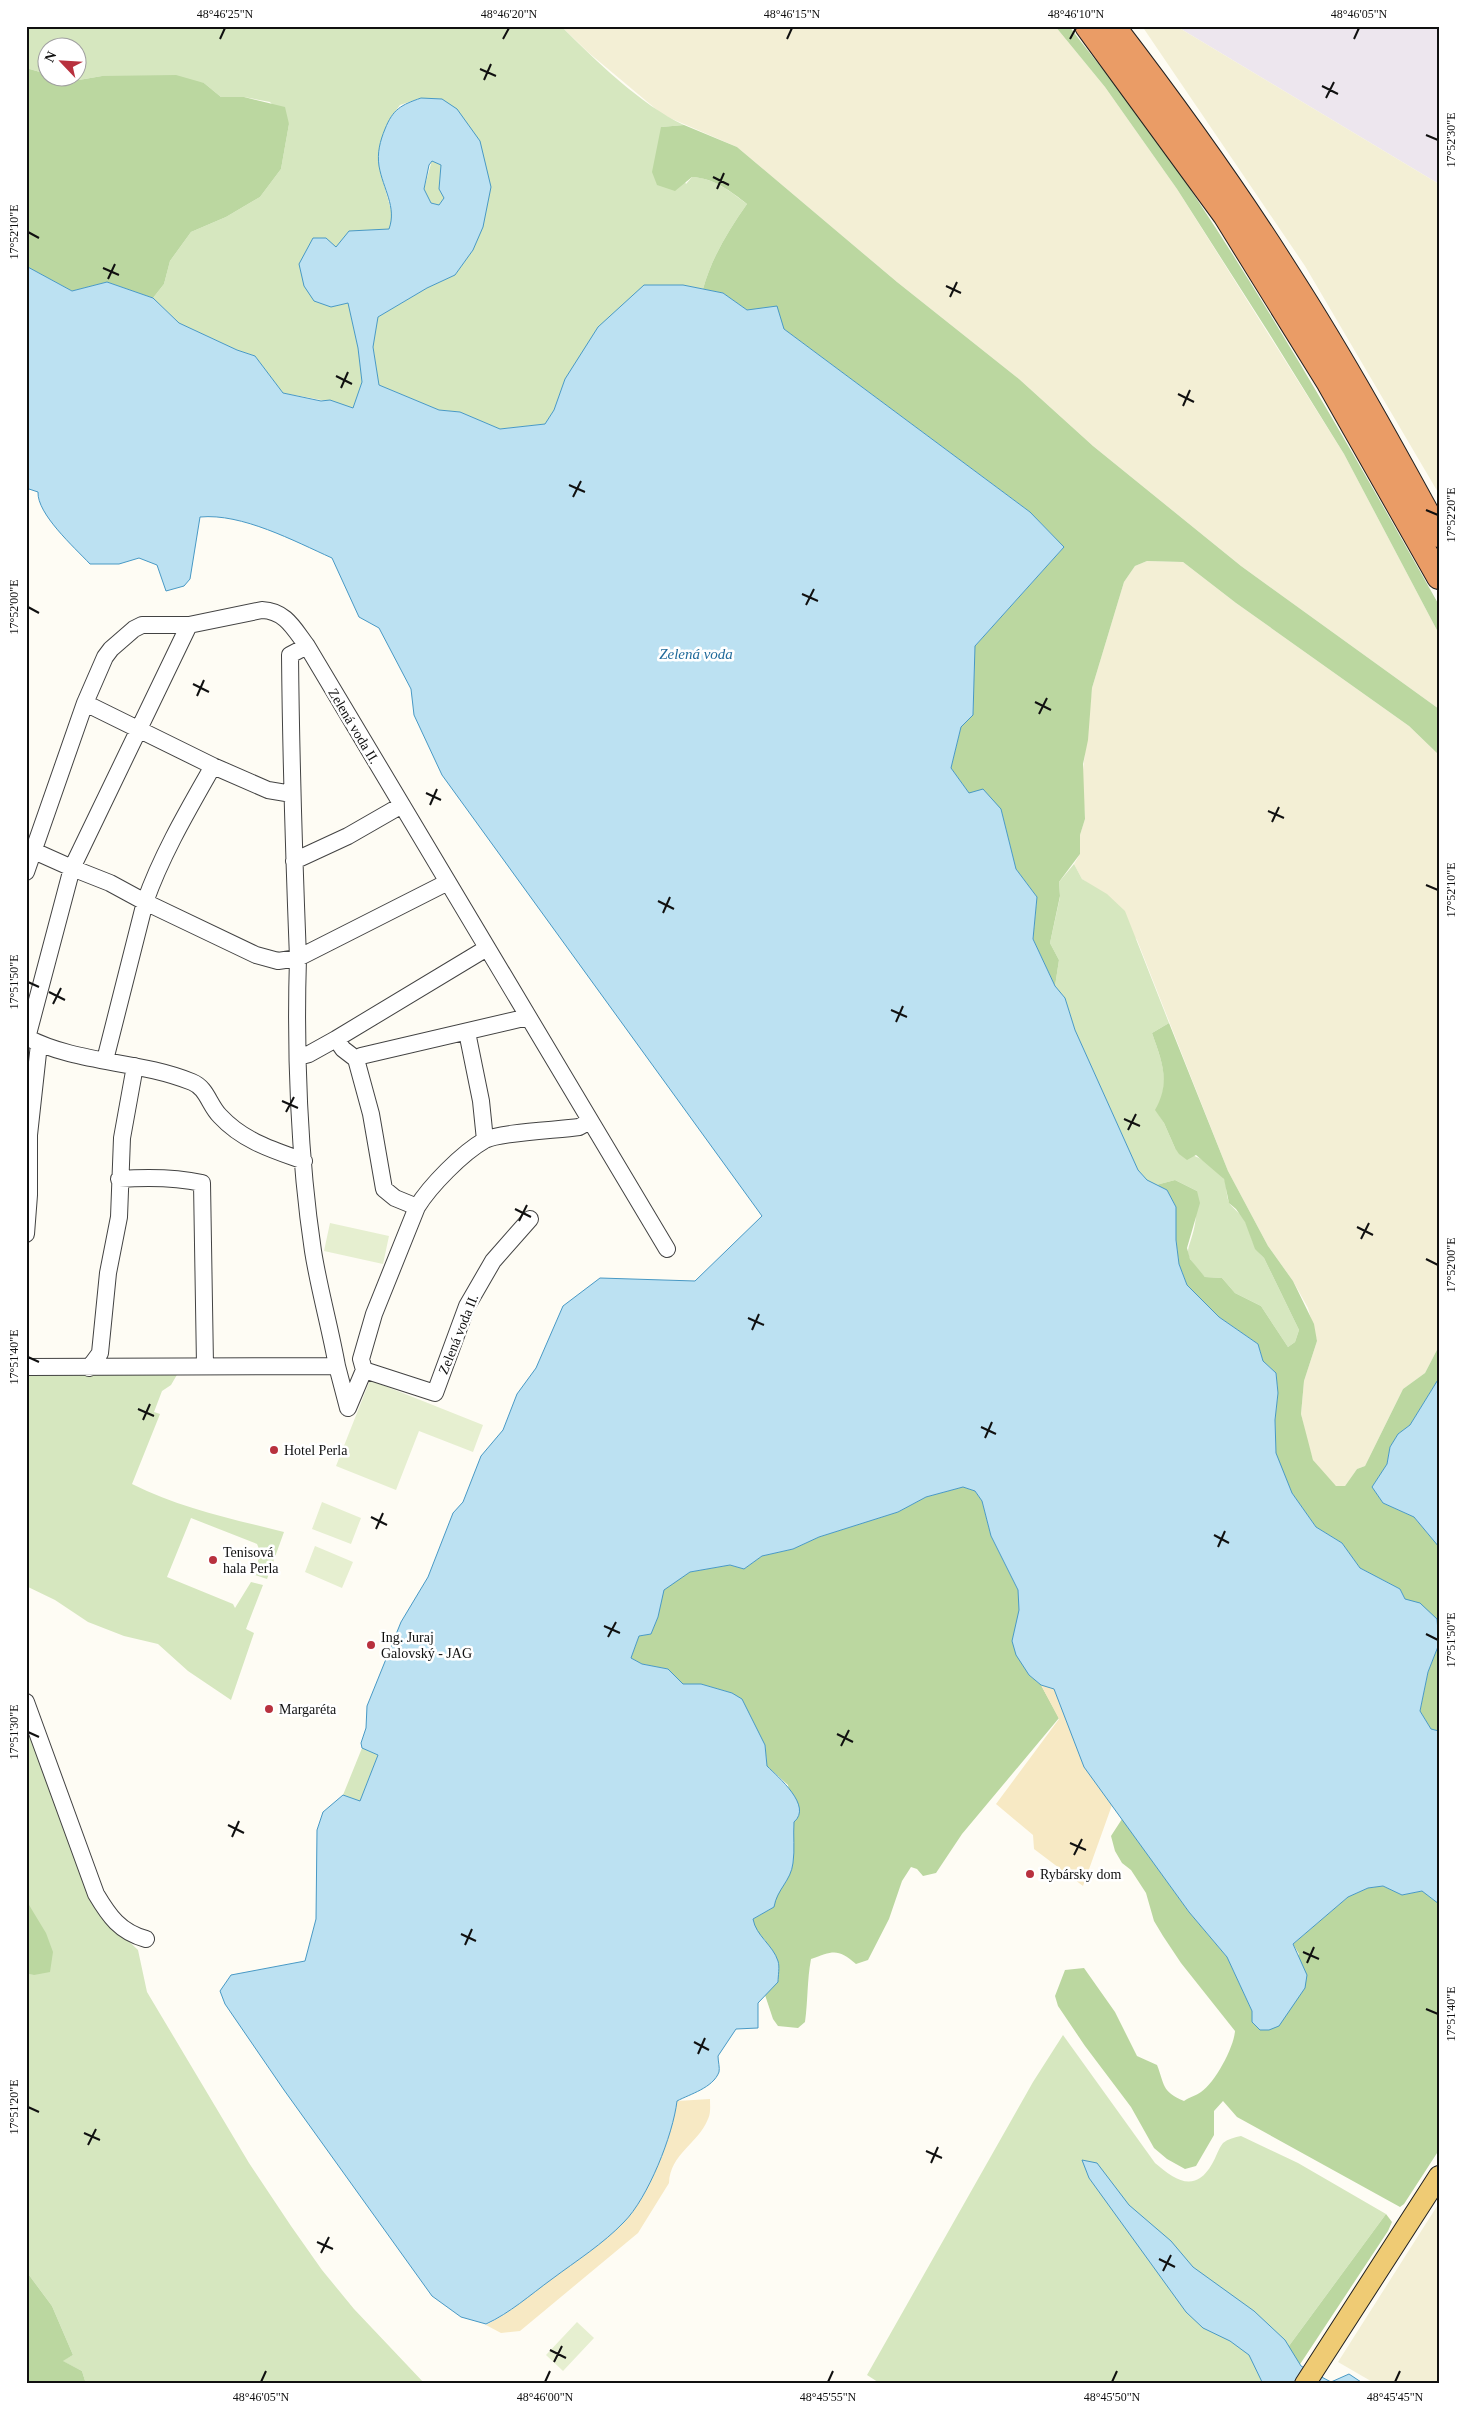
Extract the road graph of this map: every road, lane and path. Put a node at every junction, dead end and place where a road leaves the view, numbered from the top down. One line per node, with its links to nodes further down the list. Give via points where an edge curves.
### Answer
1 (1087, 26): 4 (highway, via 1236,231 1329,383)
2 (1113, 26): 3 (highway, via 1175,108 1290,276)
3 (1439, 535)
4 (1439, 577)
5 (289, 621): 6 (street, Zelená voda II., via 277,612 262,610); 7 (street, Zelená voda II.); 8 (street)
6 (190, 625): 9 (street, Zelená voda II., via 152,624 134,629 104,657); 10 (street)
7 (307, 646): 8 (street); 13 (street, Zelená voda II.)
8 (290, 655): 12 (street)
9 (85, 703): 10 (street); 14 (street, Zelená voda II.)
10 (140, 729): 11 (street); 16 (street)
11 (212, 766): 12 (street, via 268,790); 19 (street, via 166,852)
12 (292, 794): 15 (street)
13 (402, 805): 15 (street, via 348,836); 18 (street, Zelená voda II.)
14 (34, 851): 16 (street); 17 (street, Zelená voda II.)
15 (294, 861): 21 (street)
16 (72, 868): 19 (street); 25 (street)
17 (26, 872)
18 (448, 882): 20 (street, Zelená voda II.); 21 (street)
19 (145, 902): 21 (street, via 256,955 278,961); 28 (street)
20 (487, 948): 22 (street, Zelená voda II.); 24 (street)
21 (298, 958): 26 (street)
22 (528, 1017): 23 (street); 30 (street, Zelená voda II.)
23 (467, 1032): 27 (street); 31 (street)
24 (336, 1039): 26 (street); 27 (street)
25 (31, 1040): 28 (street, via 70,1055); 36 (street)
26 (298, 1057): 32 (street)
27 (356, 1059): 34 (street, via 371,1114 384,1189 395,1198)
28 (105, 1060): 29 (street)
29 (135, 1066): 32 (street, via 198,1084 220,1116 245,1137); 33 (street, via 122,1138)
30 (590, 1121): 31 (street, via 579,1128); 37 (street, Zelená voda II.)
31 (485, 1140): 34 (street, via 455,1164)
32 (304, 1161): 39 (street, via 313,1251)
33 (119, 1179): 38 (street, via 118,1217 108,1273); 41 (street, via 186,1179 202,1183)
34 (417, 1207): 40 (street, via 374,1314)
35 (530, 1219): 40 (street, Zelená voda II., via 493,1261 467,1306 435,1393)
36 (26, 1234)
37 (667, 1249)
38 (100, 1353): 43 (street); 44 (street)
39 (337, 1363): 40 (street); 40 (street, via 348,1408); 41 (street, via 291,1368)
40 (362, 1364)
41 (205, 1366): 44 (street)
42 (26, 1367): 43 (street)
43 (89, 1368): 44 (street)
44 (111, 1368)
45 (26, 1702): 46 (street, via 93,1886 110,1917 131,1935)
46 (146, 1939)
47 (1439, 2176): 48 (main road)
48 (1305, 2384)

